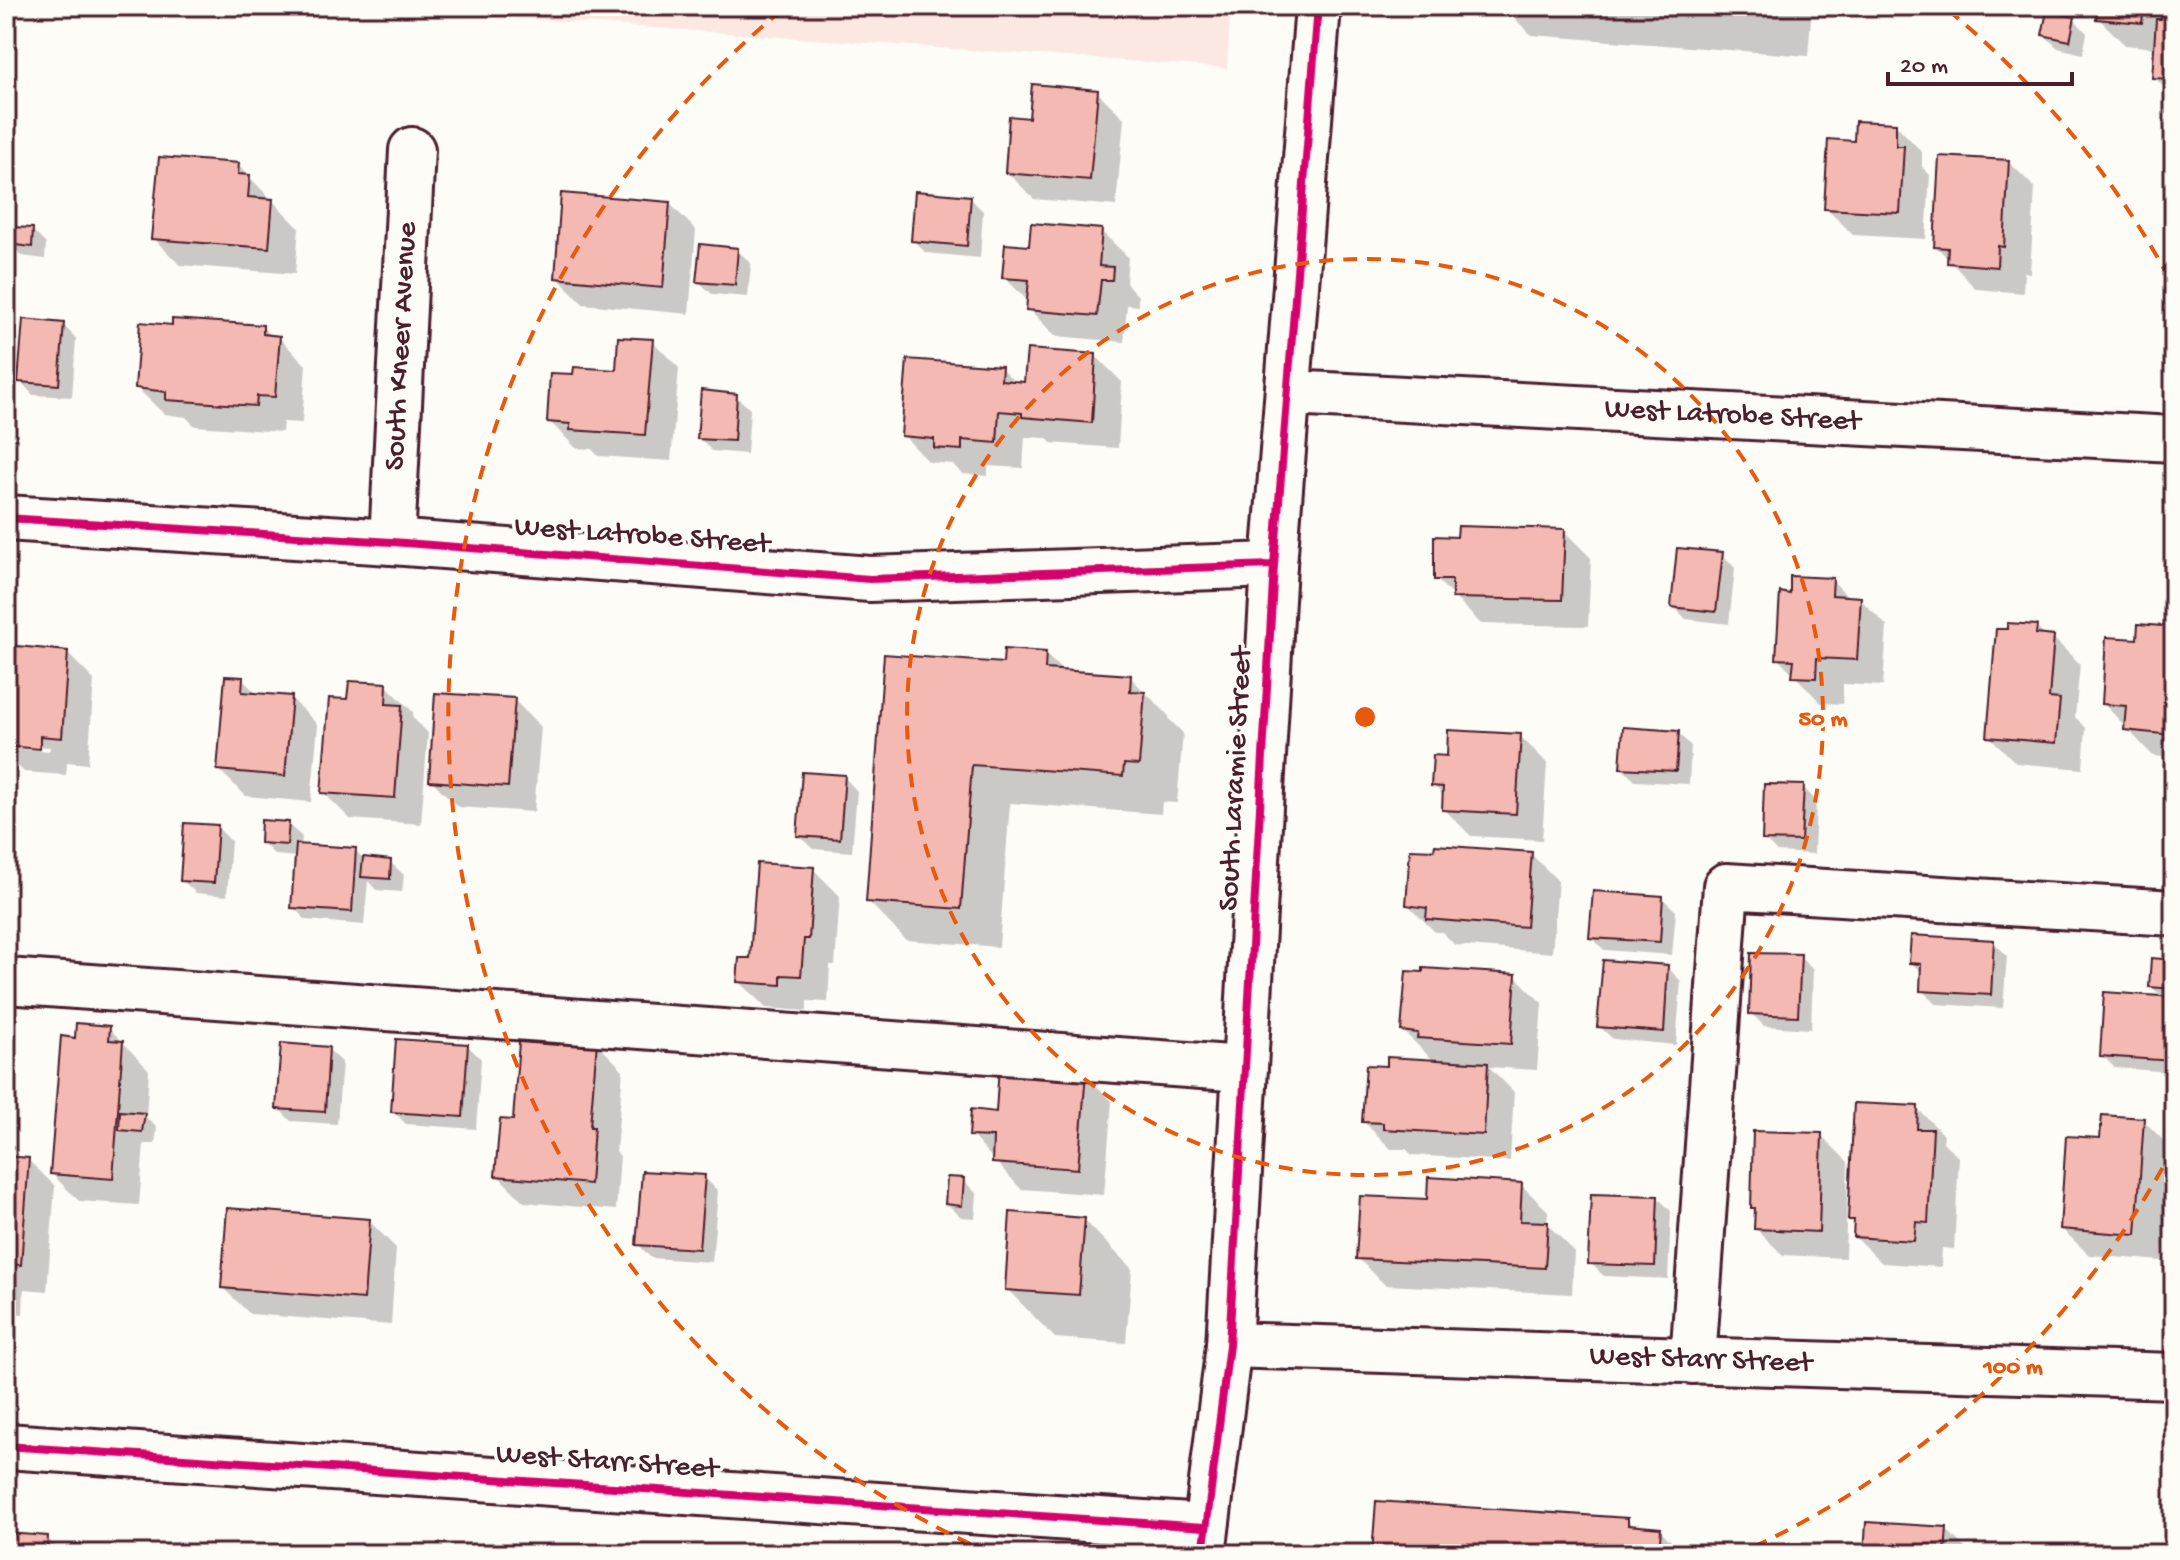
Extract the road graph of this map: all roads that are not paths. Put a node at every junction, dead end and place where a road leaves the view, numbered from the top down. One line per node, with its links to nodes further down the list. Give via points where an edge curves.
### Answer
1 (1318, 6): 3 (street, South Laramie Street)
2 (412, 150): 6 (street, South Kneer Avenue)
3 (1289, 393): 4 (street, West Latrobe Street); 7 (street, South Laramie Street)
4 (2174, 439)
5 (6, 518): 6 (street, West Latrobe Street)
6 (392, 542): 7 (street, West Latrobe Street, via 870,579)
7 (1274, 565): 10 (street, South Laramie Street)
8 (2174, 913): 12 (street, via 1726,886)
9 (6, 981): 10 (street)
10 (1244, 1069): 11 (street, South Laramie Street)
11 (1229, 1345): 12 (street, West Starr Street); 15 (street, South Laramie Street)
12 (1693, 1361): 13 (street, West Starr Street)
13 (2174, 1376)
14 (6, 1446): 15 (street, West Starr Street)
15 (1204, 1541)

